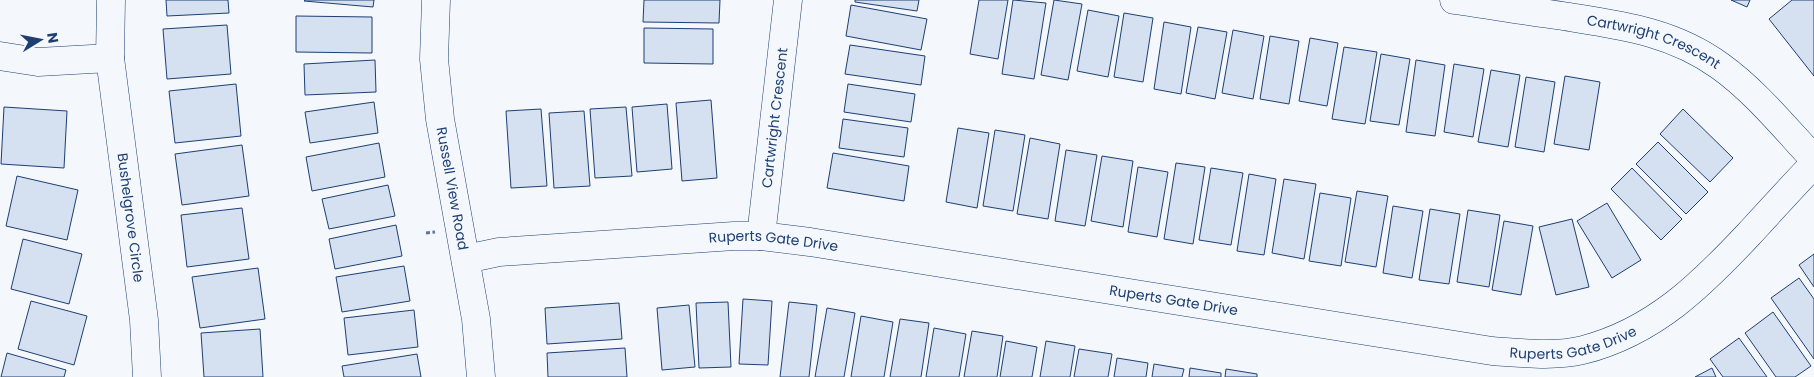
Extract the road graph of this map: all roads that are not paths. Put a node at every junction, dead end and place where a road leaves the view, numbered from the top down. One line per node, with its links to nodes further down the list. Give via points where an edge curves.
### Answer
1 (111, 0): 6 (street, Bushelgrove Circle)
2 (436, 0): 10 (street, Russell View Road, via 434,60 440,119)
3 (788, 0): 9 (street, Cartwright Crescent)
4 (1454, 0): 7 (street, Cartwright Crescent, via 1616,24 1650,32 1687,47 1719,65 1747,88)
5 (0, 56): 6 (street, via 38,62)
6 (110, 58): 11 (street, Bushelgrove Circle, via 144,320)
7 (1814, 159)
8 (1814, 164): 9 (street, Ruperts Gate Drive, via 1689,295 1660,316 1628,334 1582,350 1536,355 1492,351)
9 (761, 236): 10 (street, Ruperts Gate Drive, via 499,252)
10 (466, 259): 12 (street, Russell View Road)
11 (147, 377)
12 (481, 377)

